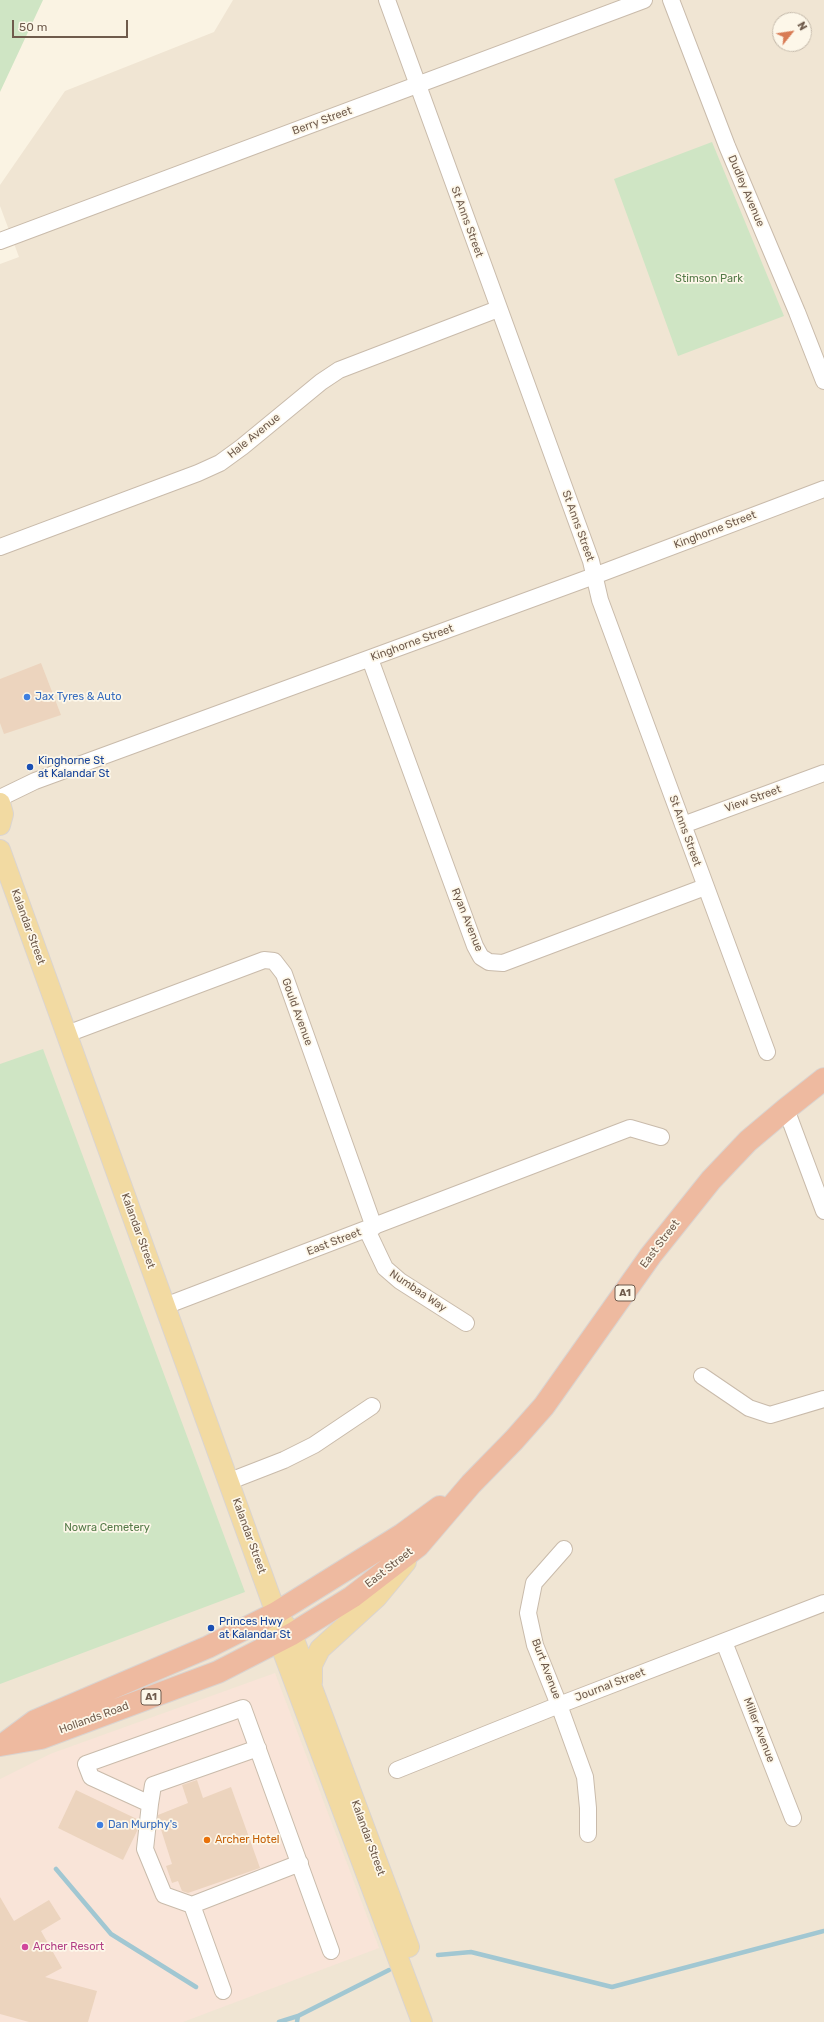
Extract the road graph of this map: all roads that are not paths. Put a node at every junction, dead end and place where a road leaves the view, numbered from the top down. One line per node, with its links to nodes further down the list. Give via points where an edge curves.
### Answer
1 (387, 0): 4 (street, St Anns Street)
2 (644, 0): 4 (street, Berry Street)
3 (671, 0): 7 (street, Dudley Avenue, via 727,146)
4 (418, 85): 5 (street, Berry Street); 6 (street, St Anns Street)
5 (0, 241)
6 (498, 310): 9 (street, Hale Avenue, via 339,370 220,463); 10 (street, St Anns Street, via 590,556)
7 (824, 381)
8 (824, 489): 10 (street, Kinghorne Street)
9 (0, 547)
10 (594, 576): 11 (street, Kinghorne Street); 15 (street, St Anns Street, via 600,600)
11 (370, 658): 13 (street, Kinghorne Street, via 43,778); 18 (street, Ryan Avenue, via 481,957 489,962 503,963)
12 (824, 772): 15 (street, View Street)
13 (0, 798)
14 (0, 803): 16 (main road, via 3,814)
15 (682, 824): 18 (street, St Anns Street)
16 (0, 825)
17 (0, 850): 19 (main road, Kalandar Street)
18 (705, 887): 20 (street, St Anns Street)
19 (67, 1034): 25 (street, Gould Avenue, via 264,960 274,961 284,974); 26 (main road, Kalandar Street)
20 (767, 1052)
21 (824, 1080): 22 (highway, East Street / A1)
22 (786, 1109): 24 (street); 32 (highway, East Street / A1, via 738,1152 691,1203 544,1406)
23 (661, 1137): 25 (street, East Street, via 630,1128)
24 (824, 1211)
25 (371, 1228): 26 (street, East Street); 27 (street, Numbaa Way, via 385,1268 400,1281)
26 (165, 1306): 31 (main road, Kalandar Street)
27 (466, 1323)
28 (702, 1376): 29 (street, via 749,1408 770,1415)
29 (824, 1399)
30 (372, 1406): 31 (street, via 314,1445)
31 (230, 1482): 36 (main road, Kalandar Street)
32 (471, 1484): 33 (highway, East Street / A1); 36 (highway, East Street / A1, via 403,1534)
33 (418, 1546): 37 (highway, East Street / A1, via 352,1597); 39 (main road, via 377,1597 320,1648 312,1665)
34 (564, 1549): 40 (street, Burt Avenue, via 534,1583 528,1613 535,1645)
35 (824, 1603): 38 (street, Journal Street)
36 (276, 1613): 37 (main road, Kalandar Street); 41 (highway, Hollands Road / A1, via 208,1647 35,1721)
37 (286, 1637): 39 (main road, Kalandar Street); 41 (highway, Hollands Road / A1, via 218,1672 41,1738); 51 (main road, Kalandar Street)
38 (724, 1642): 40 (street, Journal Street); 45 (street, Miller Avenue)
39 (312, 1685): 52 (main road, Kalandar Street)
40 (559, 1705): 43 (street, Journal Street); 46 (street, Burt Avenue, via 585,1777)
41 (2, 1744)
42 (258, 1748): 44 (street, via 154,1785); 44 (street, via 243,1708 86,1764 90,1777); 47 (street)
43 (397, 1770)
44 (150, 1804): 48 (street, via 145,1849 164,1895)
45 (793, 1818)
46 (588, 1834)
47 (300, 1862): 48 (street); 49 (street)
48 (192, 1905): 50 (street)
49 (331, 1951)
50 (223, 1991)
51 (422, 2022)
52 (436, 2022)

